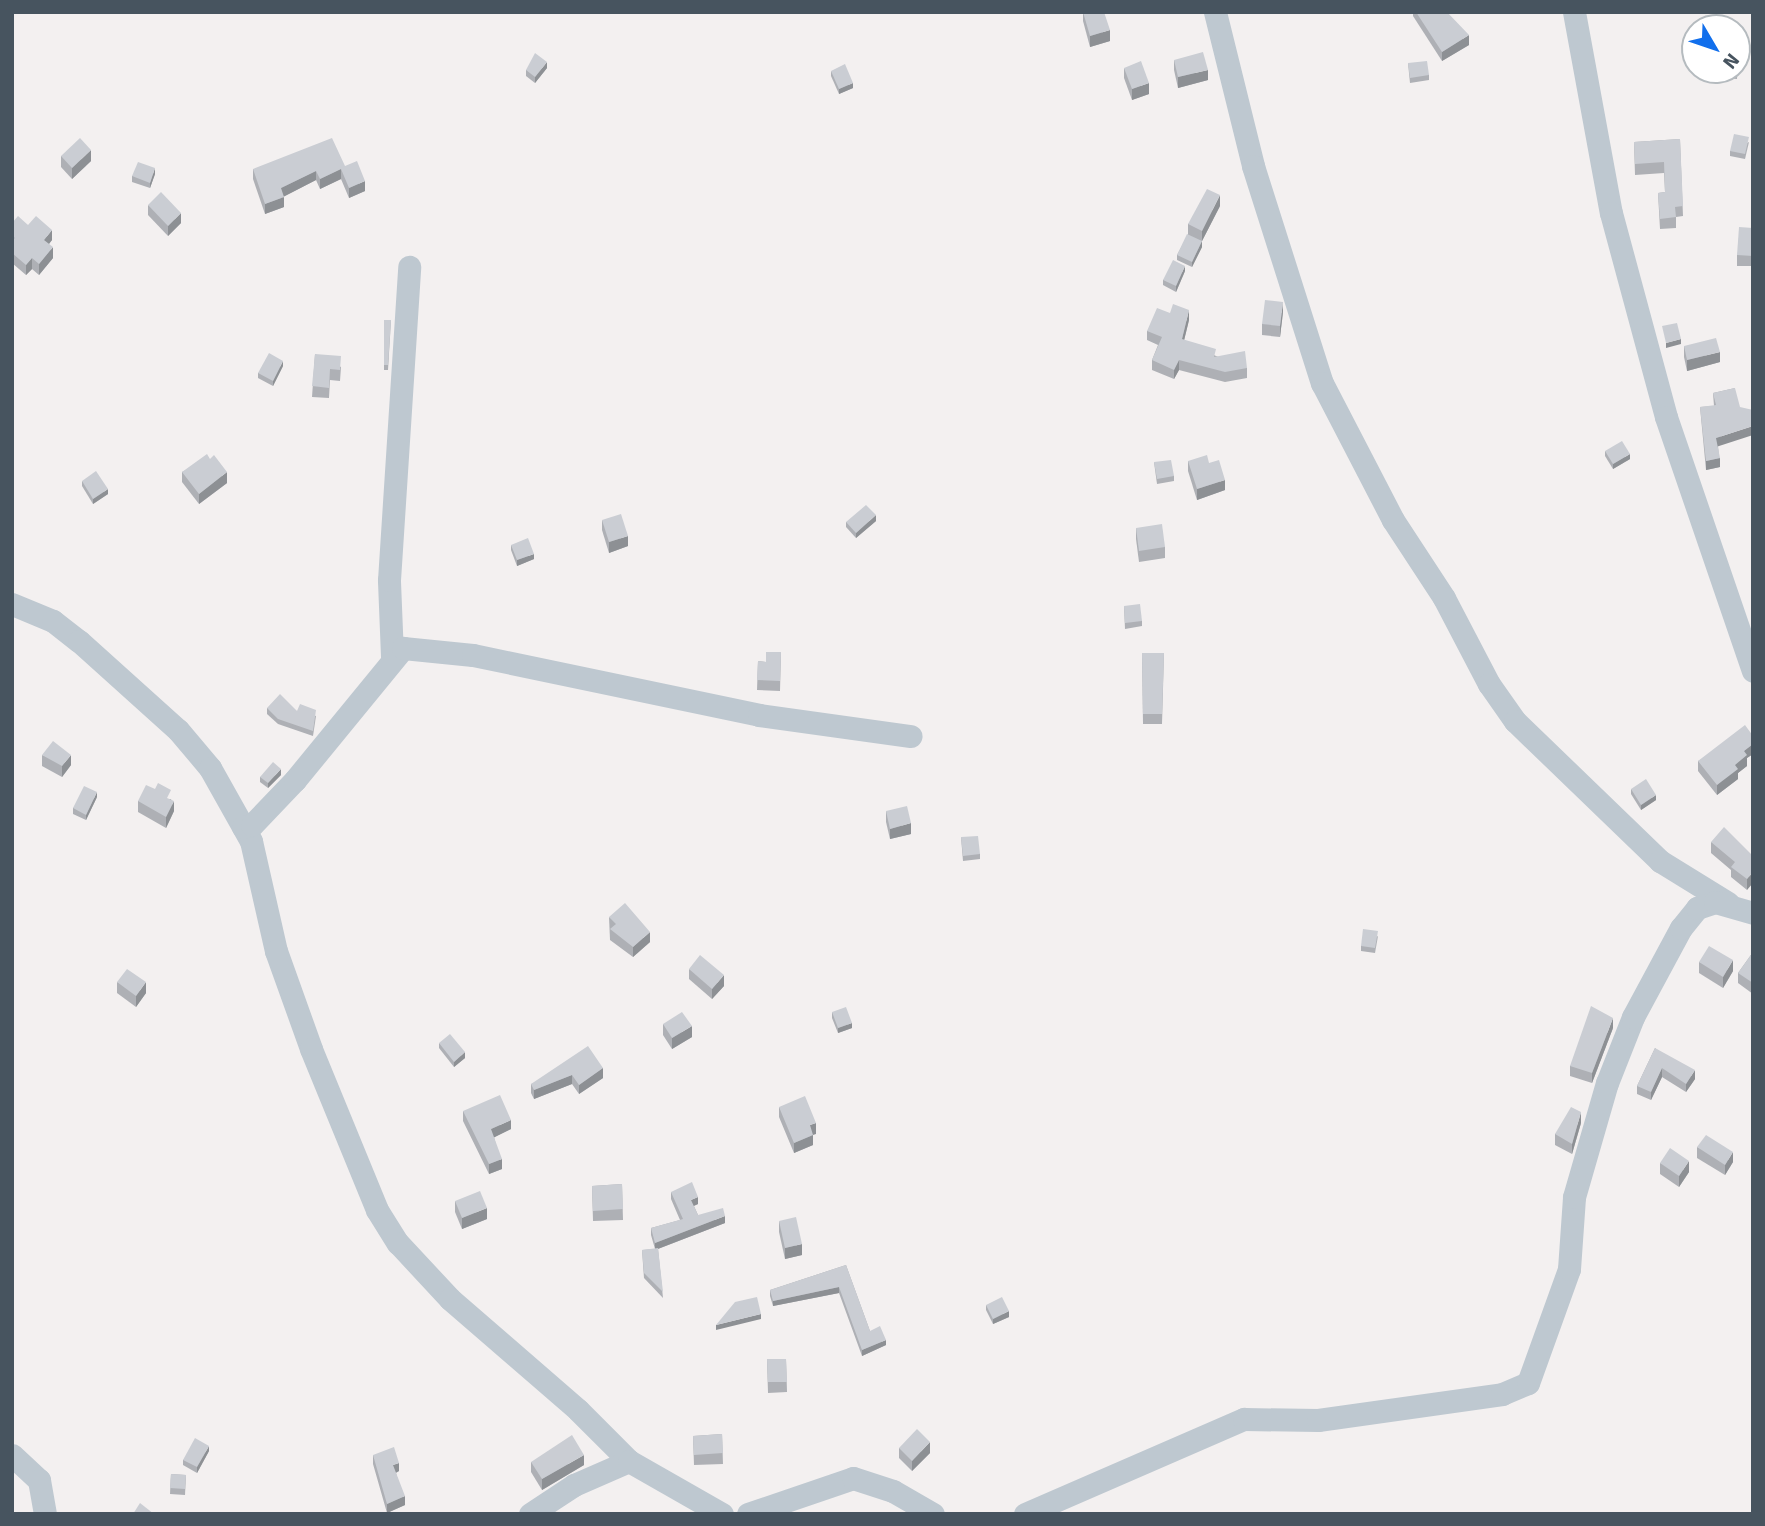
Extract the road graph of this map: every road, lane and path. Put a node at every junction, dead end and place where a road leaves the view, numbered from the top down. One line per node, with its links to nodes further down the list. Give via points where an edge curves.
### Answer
1 (1215, 12): 9 (street, via 1253,166 1322,383 1392,520 1444,598 1489,684 1515,721 1660,861)
2 (1574, 12): 6 (street, via 1611,213 1665,417)
3 (409, 267): 5 (street, via 389,580)
4 (12, 604): 8 (street, via 53,621 79,640 178,730 210,768)
5 (392, 656): 7 (street, via 409,647 473,655 759,715); 8 (street, via 295,780 252,825)
6 (1753, 671)
7 (911, 736)
8 (243, 827): 12 (street, via 276,951 377,1210 407,1254 450,1299 578,1410)
9 (1728, 903): 10 (street); 18 (street, via 1703,904 1687,919 1633,1017 1607,1083 1574,1197 1569,1269 1528,1383 1502,1394 1318,1420 1244,1419)
10 (1753, 913)
11 (12, 1455): 13 (street, via 39,1480)
12 (629, 1461): 14 (street, via 591,1476); 15 (street)
13 (45, 1514)
14 (530, 1514)
15 (722, 1514)
16 (748, 1514): 17 (street, via 853,1478 893,1491)
17 (933, 1514)
18 (1025, 1514)

